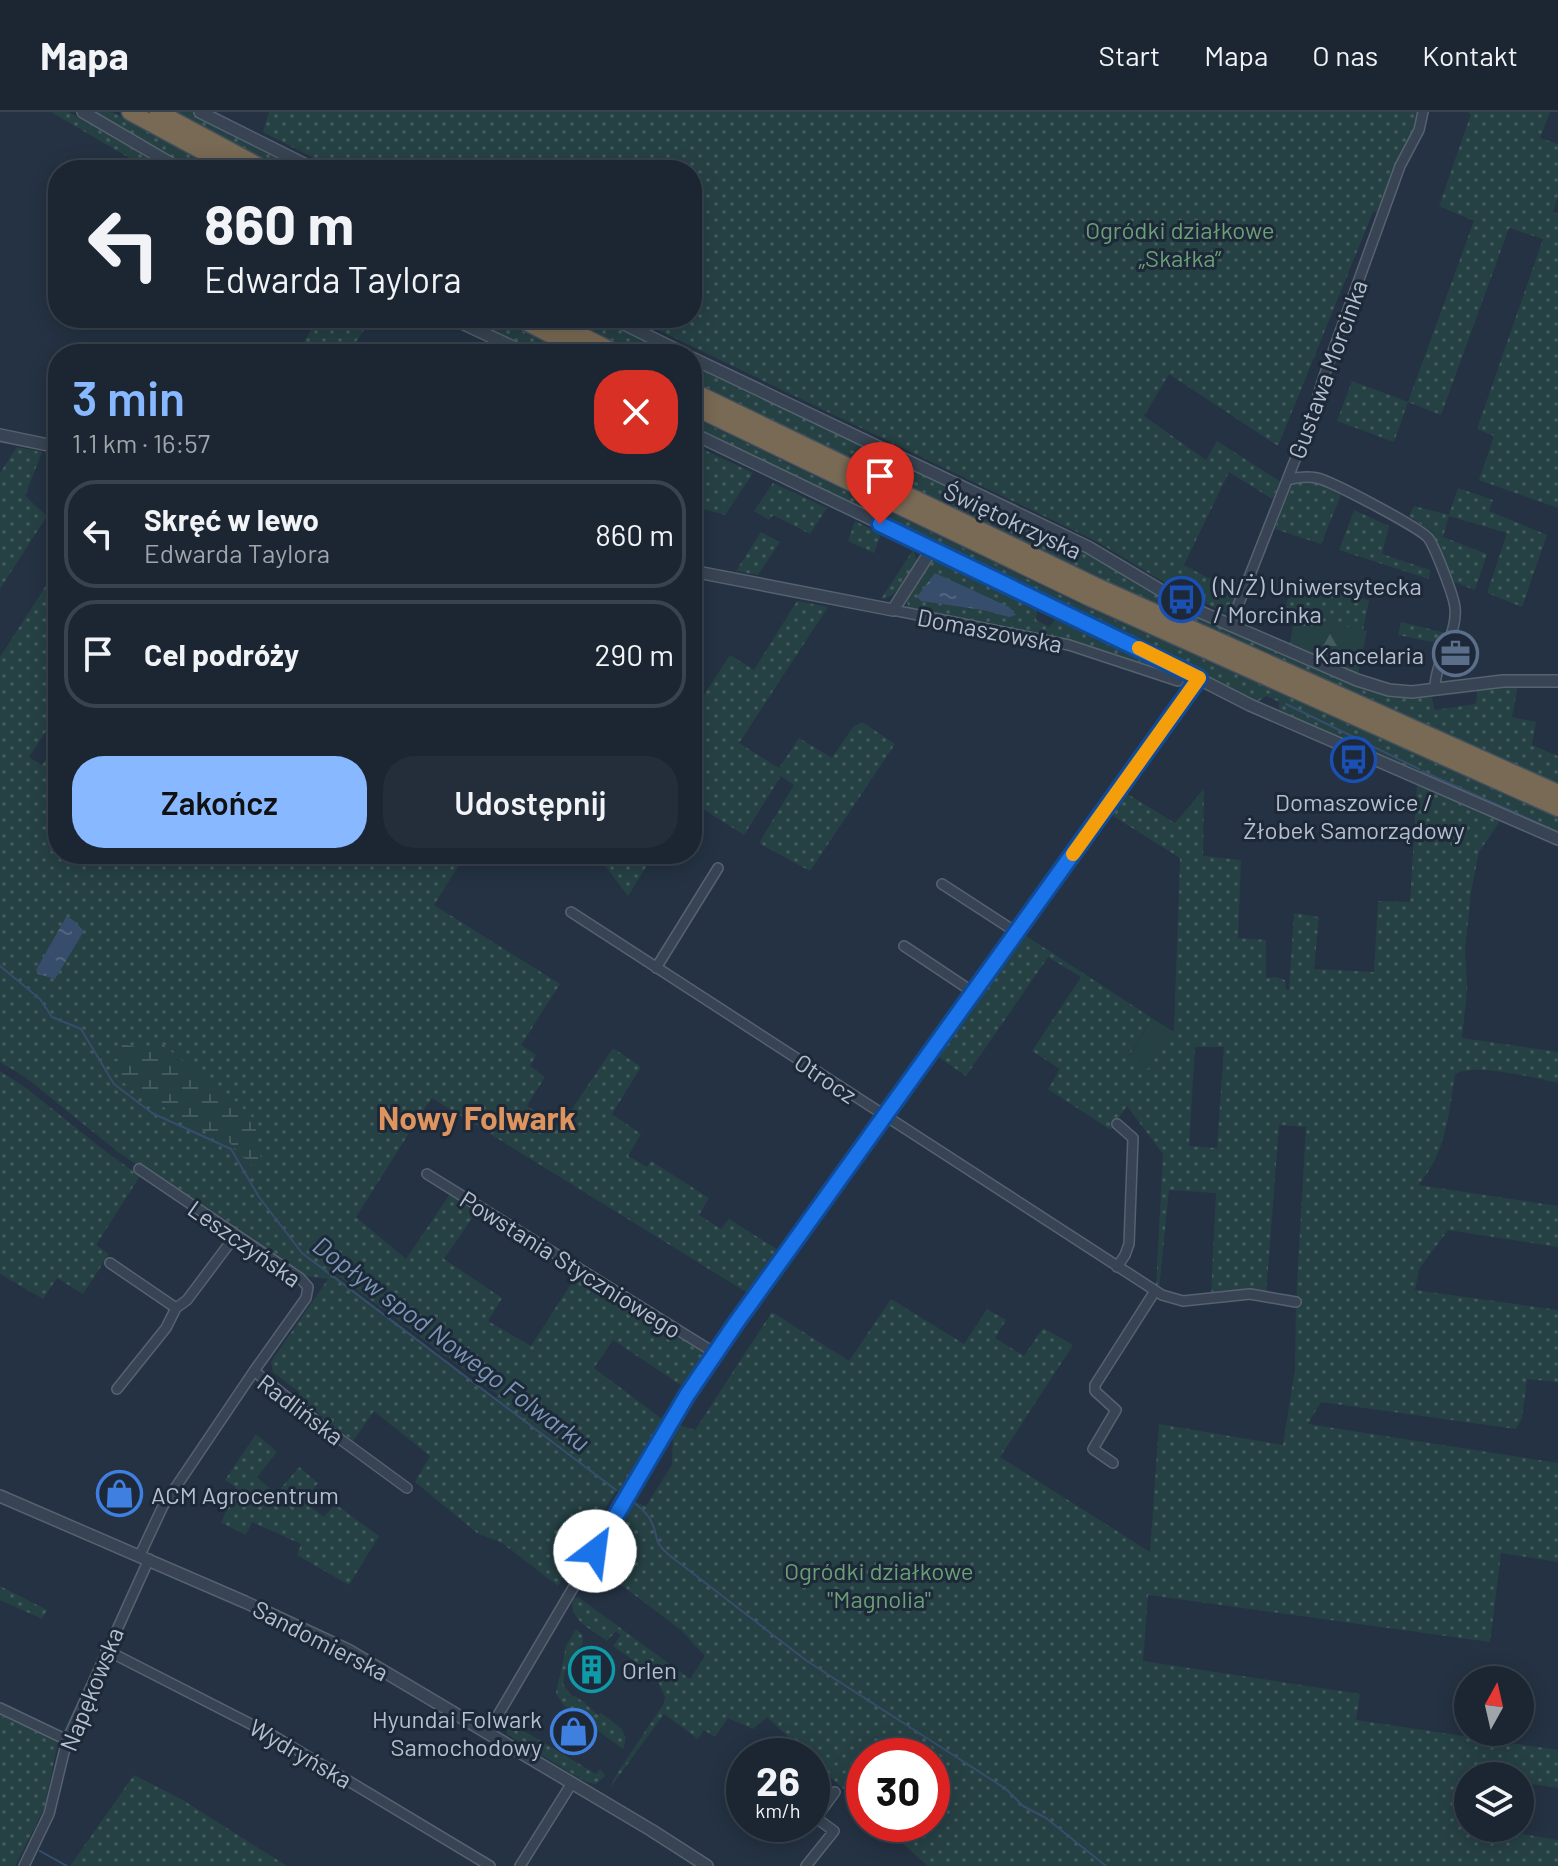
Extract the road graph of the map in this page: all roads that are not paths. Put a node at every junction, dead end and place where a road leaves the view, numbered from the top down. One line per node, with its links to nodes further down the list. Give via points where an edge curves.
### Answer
1 (83, 112): 6 (street)
2 (130, 112): 7 (highway)
3 (158, 112): 8 (highway)
4 (200, 112): 9 (street)
5 (1423, 112): 24 (street, Gustawa Morcinka)
6 (165, 160)
7 (219, 160)
8 (247, 160)
9 (296, 160)
10 (472, 328): 14 (street)
11 (537, 328): 15 (highway)
12 (567, 328): 16 (highway)
13 (632, 328): 17 (street)
14 (507, 344)
15 (569, 344)
16 (598, 344)
17 (665, 344)
18 (702, 363): 28 (street, via 1088,547)
19 (702, 396): 29 (highway, Świętokrzyska)
20 (702, 411): 29 (highway, Świętokrzyska, via 967,540)
21 (0, 435): 23 (street)
22 (702, 438): 25 (street)
23 (48, 445)
24 (1287, 480): 28 (street, Gustawa Morcinka); 33 (street, via 1319,478 1408,522 1429,539 1456,619 1437,669)
25 (932, 549): 27 (street, Domaszowska); 30 (street)
26 (702, 573): 27 (street, Domaszowska)
27 (893, 610): 31 (street, Domaszowska, via 1069,645)
28 (1230, 626): 33 (street, via 1374,686 1399,692)
29 (1226, 653): 34 (highway); 35 (highway)
30 (1199, 678): 36 (street, via 1278,718); 40 (street)
31 (1178, 681)
32 (1558, 681): 33 (street, via 1503,681)
33 (1435, 690)
34 (1558, 793)
35 (1558, 808)
36 (1558, 839)
37 (718, 868): 42 (street)
38 (942, 884): 40 (street)
39 (571, 912): 42 (street, Otrocz)
40 (1016, 932): 43 (street)
41 (904, 946): 43 (street)
42 (656, 968): 44 (street, Otrocz)
43 (973, 992): 44 (street)
44 (883, 1116): 50 (street, Otrocz); 54 (street)
45 (1117, 1124): 50 (street, via 1133,1138 1129,1244)
46 (139, 1169): 48 (street, Leszczyńska)
47 (427, 1174): 54 (street, Powstania Styczniowego)
48 (235, 1236): 53 (street); 55 (street, Leszczyńska, via 308,1287 306,1298)
49 (110, 1263): 53 (street)
50 (1117, 1267): 51 (street, Otrocz)
51 (1159, 1293): 52 (street, via 1183,1301 1250,1294); 57 (street, via 1095,1385 1116,1410 1093,1449)
52 (1296, 1302)
53 (176, 1308): 56 (street, via 163,1333)
54 (715, 1353): 63 (street)
55 (254, 1371): 58 (street, Radlińska); 60 (street, Radlińska, via 163,1506)
56 (117, 1389)
57 (1113, 1463)
58 (407, 1488)
59 (0, 1496): 60 (street, Sandomierska)
60 (144, 1557): 61 (street, Napękowska); 63 (street, Sandomierska, via 325,1638)
61 (106, 1650): 64 (street, Napękowska); 68 (street, Wydryńska, via 272,1735)
62 (0, 1708): 64 (street)
63 (488, 1732): 65 (street, Sandomierska)
64 (67, 1740): 67 (street, Napękowska, via 49,1814)
65 (572, 1783): 69 (street); 70 (street, Sandomierska)
66 (835, 1792): 71 (street, via 816,1818 834,1831)
67 (24, 1866)
68 (490, 1866)
69 (520, 1866)
70 (707, 1866)
71 (806, 1866)

